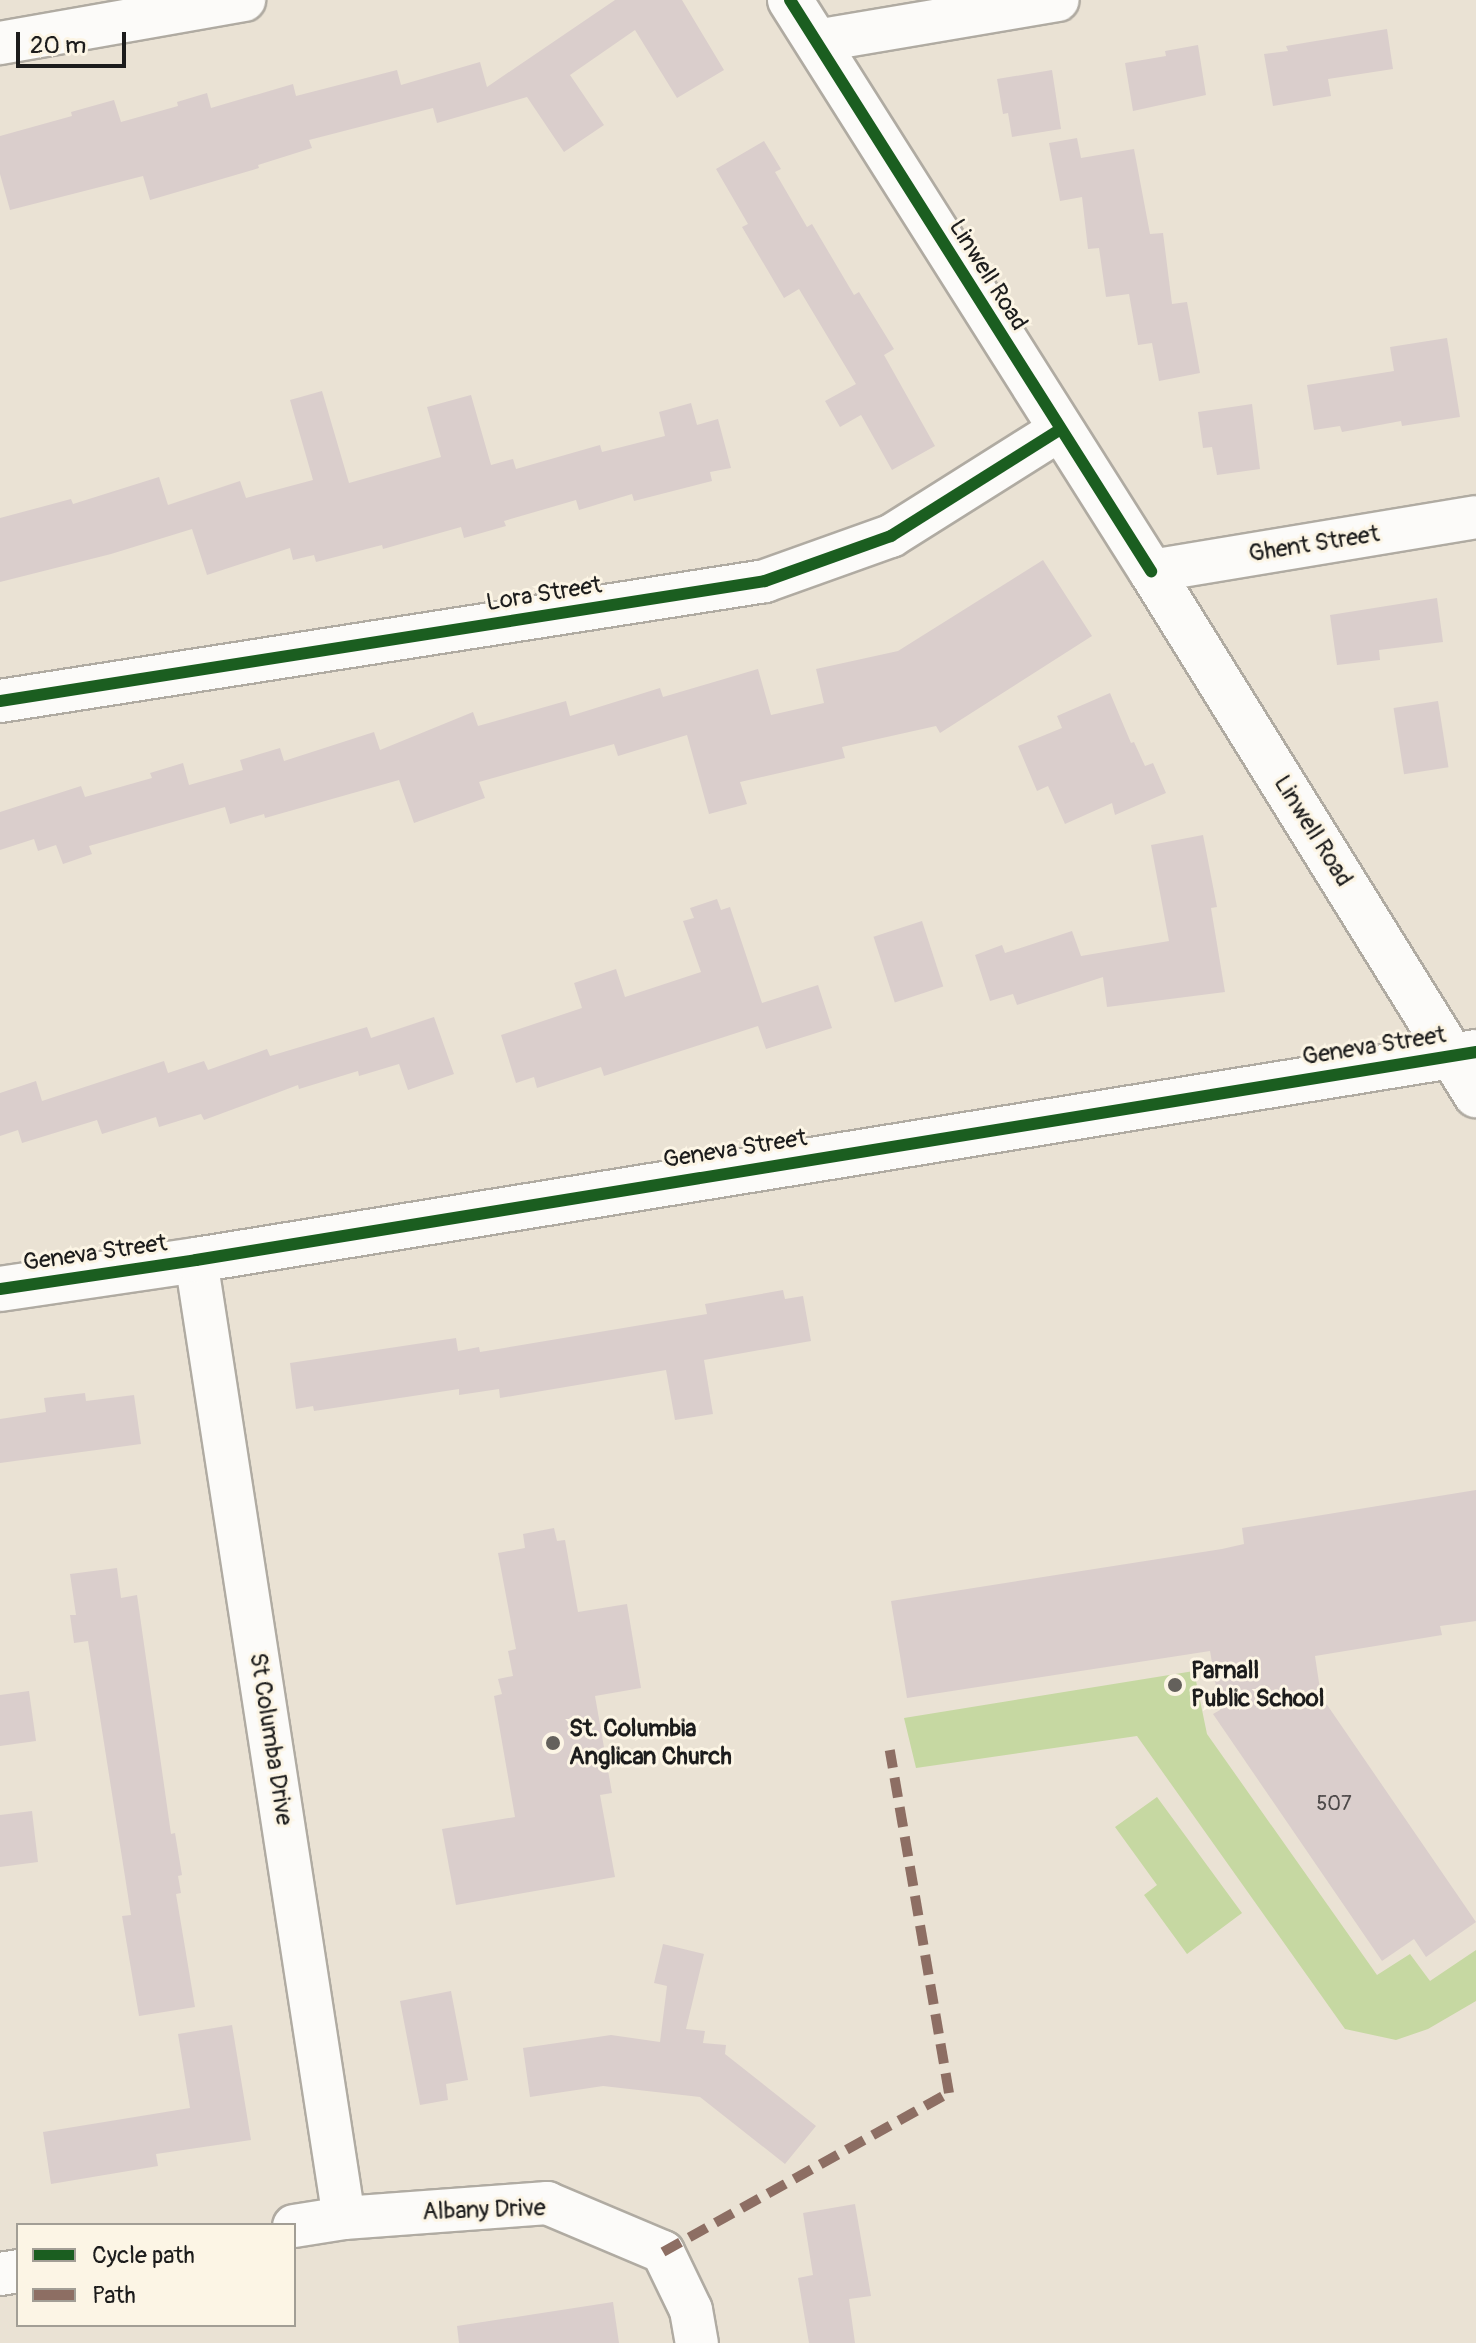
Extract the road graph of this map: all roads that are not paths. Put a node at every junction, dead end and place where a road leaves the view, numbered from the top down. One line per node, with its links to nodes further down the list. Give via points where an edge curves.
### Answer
1 (244, 0): 5 (street)
2 (790, 0): 4 (main road, Linwell Road)
3 (1058, 0): 4 (street)
4 (816, 41): 6 (main road, Linwell Road)
5 (0, 43)
6 (1059, 430): 8 (main road, Linwell Road); 9 (street, Lora Street, via 891,536 765,581)
7 (1476, 517): 8 (street, Ghent Street)
8 (1151, 571): 10 (main road, Linwell Road)
9 (0, 701)
10 (1464, 1054): 11 (main road, Linwell Road); 12 (main road, Geneva Street)
11 (1476, 1095)
12 (196, 1260): 13 (main road, Geneva Street); 14 (street, St Columba Drive)
13 (0, 1289)
14 (344, 2218): 15 (street, Albany Drive); 16 (street, Albany Drive, via 547,2203 663,2252 691,2310)
15 (296, 2226)
16 (697, 2343)

